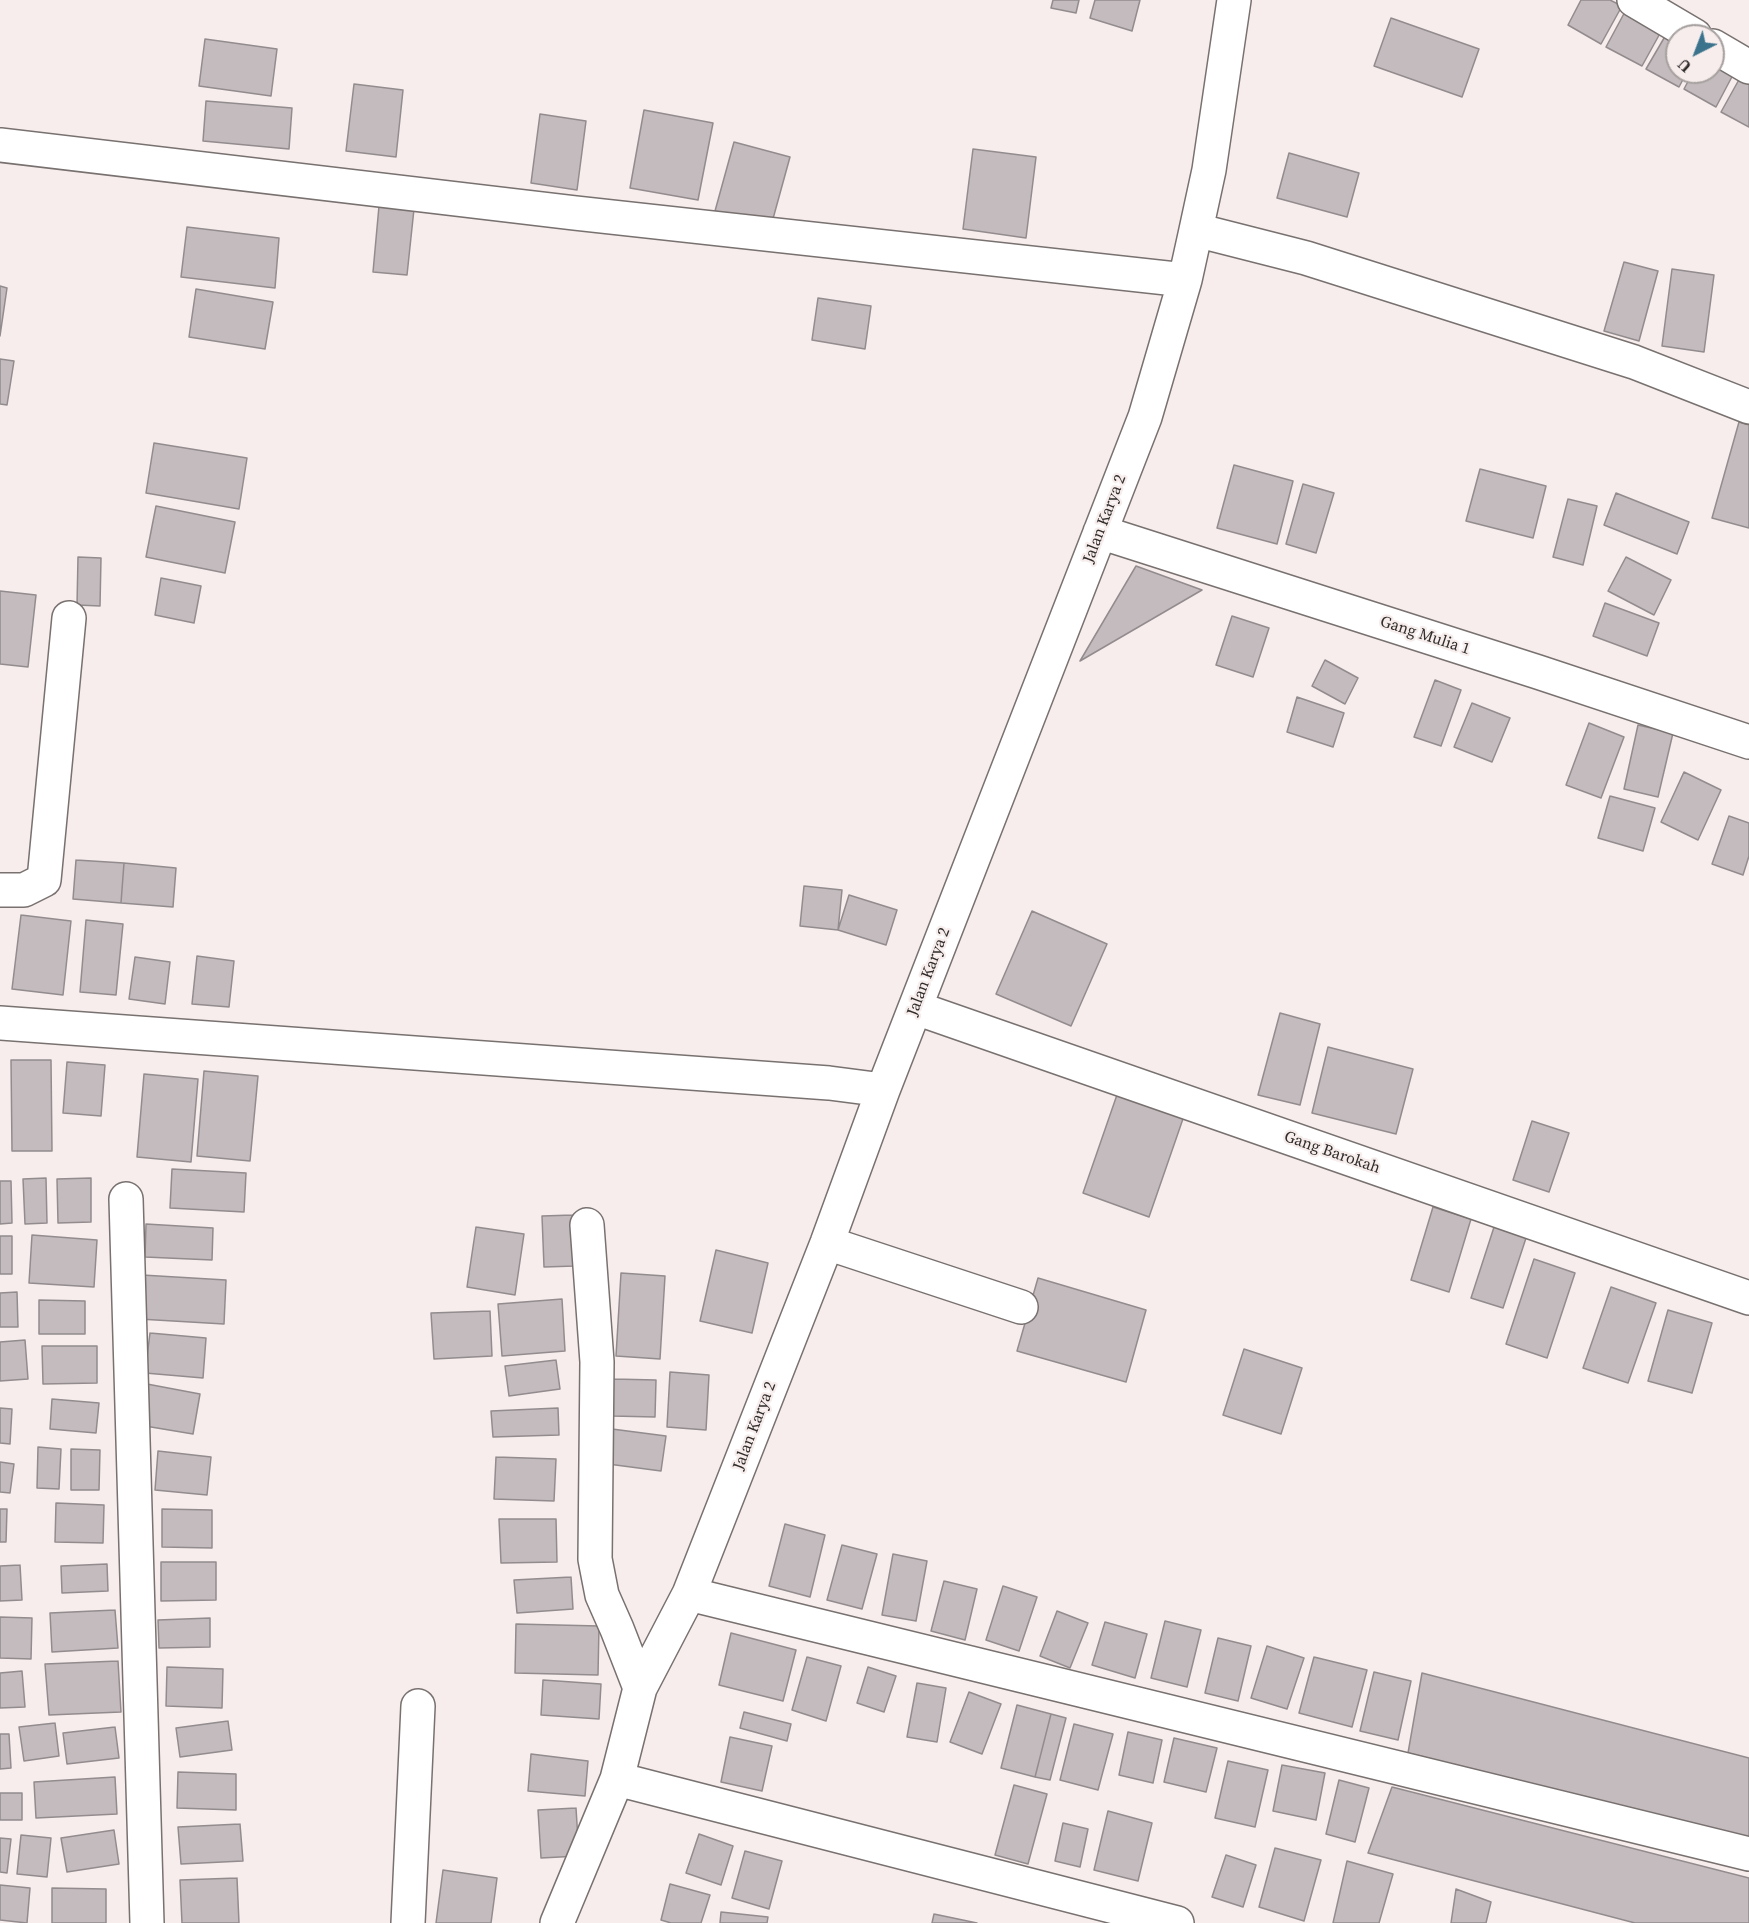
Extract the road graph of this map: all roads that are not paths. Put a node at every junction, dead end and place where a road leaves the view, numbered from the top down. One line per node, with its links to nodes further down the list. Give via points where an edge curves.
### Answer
1 (1234, 0): 7 (street, Jalan Karya 2, via 1209,170)
2 (1634, 0): 3 (street)
3 (1675, 24)
4 (1725, 53): 5 (street)
5 (1749, 67)
6 (0, 145): 8 (street)
7 (1196, 230): 8 (street, Jalan Karya 2); 9 (street, via 1306,258 1634,362)
8 (1185, 280): 10 (street, Jalan Karya 2, via 1145,417)
9 (1749, 407)
10 (1100, 532): 12 (street, Gang Mulia 1); 14 (street, Jalan Karya 2)
11 (69, 618): 13 (street, via 44,880 24,890)
12 (1749, 742)
13 (0, 890)
14 (915, 1008): 16 (street, Jalan Karya 2); 20 (street, Gang Barokah)
15 (0, 1023): 16 (street)
16 (883, 1090): 19 (street, Jalan Karya 2)
17 (126, 1198): 27 (street)
18 (587, 1225): 23 (street, via 597,1362 595,1559 602,1595)
19 (827, 1243): 21 (street); 22 (street, Jalan Karya 2)
20 (1749, 1298)
21 (1021, 1306)
22 (689, 1594): 23 (street, Jalan Karya 2); 26 (street)
23 (640, 1688): 25 (street, Jalan Karya 2)
24 (418, 1706): 28 (street)
25 (617, 1779): 29 (street, Jalan Karya 2); 30 (street)
26 (1749, 1854)
27 (147, 1923)
28 (408, 1923)
29 (557, 1923)
30 (1177, 1923)

